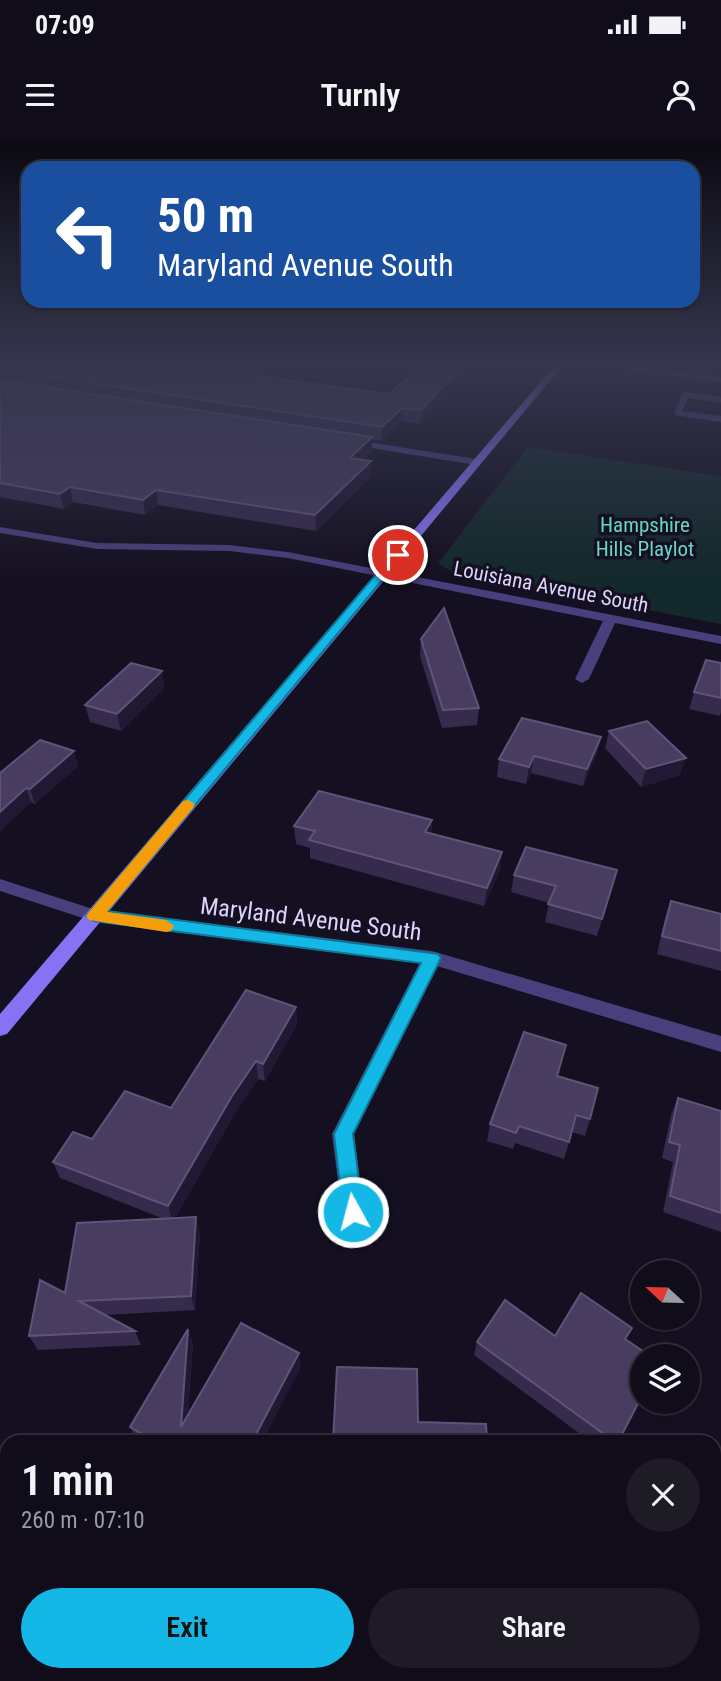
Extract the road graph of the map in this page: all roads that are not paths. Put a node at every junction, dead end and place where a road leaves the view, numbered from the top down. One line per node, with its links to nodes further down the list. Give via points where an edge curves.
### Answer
1 (499, 437): 3 (street)
2 (340, 441): 3 (street)
3 (477, 463): 5 (street)
4 (0, 530): 5 (street, Louisiana Avenue South, via 97,546 230,548)
5 (382, 574): 6 (street, Louisiana Avenue South); 10 (street)
6 (611, 618): 7 (street, Louisiana Avenue South); 8 (street)
7 (721, 640)
8 (582, 679)
9 (0, 885): 10 (street, Maryland Avenue South)
10 (94, 916): 11 (street, Maryland Avenue South); 12 (street)
11 (432, 958): 13 (street, Maryland Avenue South); 14 (street, via 343,1134)
12 (0, 1028)
13 (721, 1044)
14 (353, 1212)

